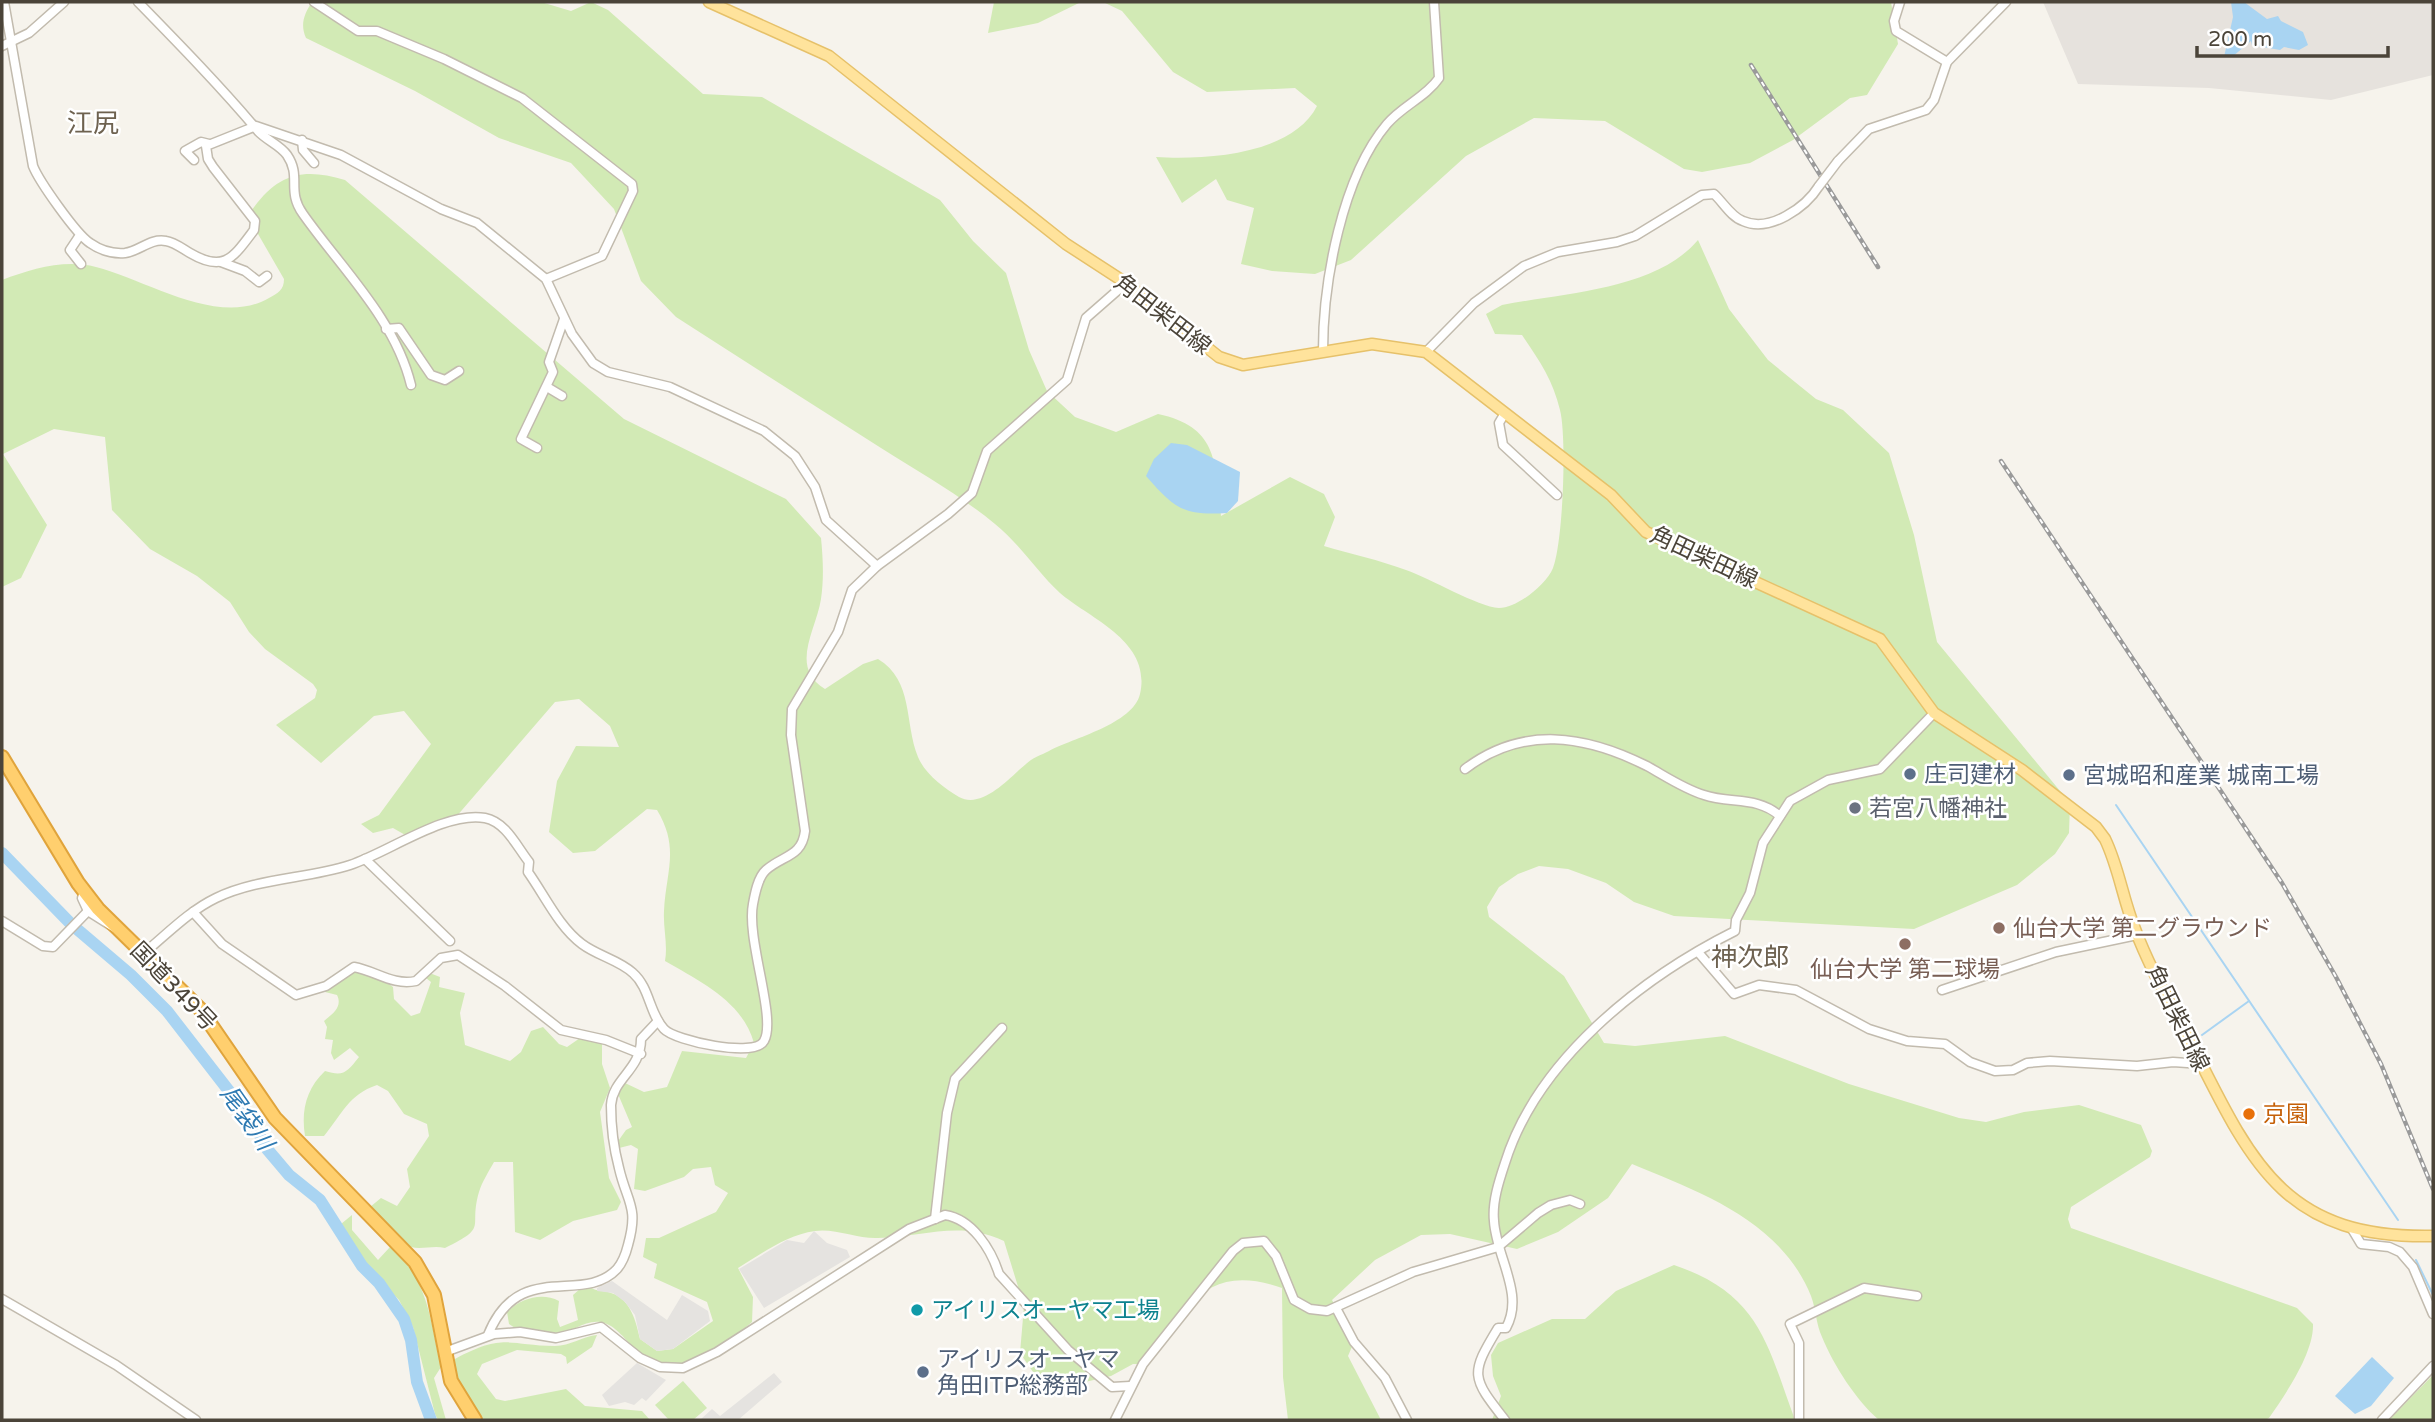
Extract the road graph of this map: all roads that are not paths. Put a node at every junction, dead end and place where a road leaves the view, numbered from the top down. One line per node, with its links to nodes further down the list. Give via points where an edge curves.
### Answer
1 (4, 2): 9 (street)
2 (64, 2): 9 (street)
3 (138, 2): 12 (street)
4 (314, 2): 21 (street, via 358,32 377,31 522,99 632,184 633,191 602,256)
5 (709, 2): 22 (main road, 角田柴田線, via 829,57 1066,244)
6 (1434, 2): 25 (street, via 1439,78 1389,121 1358,167 1345,204 1328,288)
7 (1900, 2): 11 (street, via 1896,31)
8 (2006, 2): 11 (street)
9 (12, 43): 10 (street); 17 (street, via 39,183)
10 (2, 46)
11 (1947, 62): 26 (street, bridge, via 1926,110 1869,129 1850,145 1803,206 1762,224 1743,222 1714,194 1702,195 1635,236 1536,260 1490,289)
12 (256, 126): 13 (street); 14 (street); 24 (street, via 285,152 294,167 292,198)
13 (302, 140): 16 (street, via 303,150); 21 (street, via 477,223)
14 (209, 144): 15 (street, via 201,142 186,151); 18 (street, via 208,159 255,221 245,242)
15 (194, 160)
16 (314, 163)
17 (80, 235): 18 (street, via 102,250 117,253 165,241 202,260); 19 (street, via 70,250)
18 (221, 262): 20 (street, via 260,282)
19 (81, 264)
20 (267, 276)
21 (546, 279): 23 (street)
22 (1126, 284): 25 (main road, 角田柴田線, via 1219,357 1243,365); 34 (street, via 1086,318 1067,380 987,451 972,493)
23 (564, 319): 29 (street, via 549,362 553,372); 34 (street, via 581,351 608,372 670,387 764,431 795,456 815,486 826,520)
24 (386, 329): 27 (street, via 399,328 431,375 445,380); 28 (street)
25 (1322, 351): 26 (main road, 角田柴田線, via 1372,344)
26 (1426, 352): 31 (main road, 角田柴田線)
27 (459, 371)
28 (411, 385)
29 (547, 387): 30 (street); 32 (street, via 521,439)
30 (562, 396)
31 (1505, 413): 33 (street, via 1499,423 1503,446); 35 (main road, 角田柴田線, via 1611,495 1646,532 1880,639)
32 (537, 448)
33 (1557, 495)
34 (877, 566): 50 (street, via 852,590 838,632 792,709 803,843 793,855 764,872 750,917 767,1017 765,1041 756,1047 717,1046 670,1035)
35 (1934, 713): 38 (street, via 1888,763 1868,773 1816,785 1790,801); 45 (main road, 角田柴田線, via 2022,770 2096,827 2110,850)
36 (2, 757): 40 (highway, 国道349号)
37 (1465, 769): 38 (street, via 1510,743 1570,741 1629,758 1706,796 1746,800 1770,807)
38 (1780, 816): 47 (street, via 1763,844 1735,931)
39 (365, 859): 41 (street, via 228,892); 46 (street); 50 (street, via 468,817 496,821 529,862 528,872 569,932 590,950 635,975)
40 (84, 891): 42 (street); 44 (highway, 国道349号)
41 (193, 912): 48 (street); 52 (street, via 222,944 296,995 326,986 354,967 391,981 416,981 441,958 458,955 568,1033 606,1040)
42 (85, 914): 43 (street, via 52,947); 44 (street)
43 (2, 921)
44 (117, 928): 48 (highway, 国道349号)
45 (2137, 935): 49 (street, via 2056,952); 53 (main road, 角田柴田線)
46 (450, 941)
47 (1698, 952): 53 (street, via 1734,994 1759,985 1796,989 1869,1029 1900,1040 1945,1044 1970,1062 1995,1071 2050,1060); 58 (street, via 1627,1002 1571,1051 1530,1105 1512,1140 1500,1179 1493,1220)
48 (144, 953): 64 (highway, 国道349号, via 211,1022 275,1118 415,1262 434,1295)
49 (1942, 990)
50 (658, 1021): 52 (street, via 640,1039)
51 (1002, 1028): 55 (street, via 956,1079 947,1112)
52 (641, 1054): 63 (street, via 611,1103 619,1168 635,1221 624,1258 616,1270 591,1281 515,1297 500,1311)
53 (2202, 1065): 56 (main road, 角田柴田線, via 2239,1138 2270,1179 2309,1210)
54 (1580, 1204): 58 (street, via 1570,1199 1550,1205)
55 (935, 1219): 63 (street, via 909,1229 717,1352 683,1368 646,1362 601,1327 556,1338 520,1332); 66 (street, via 954,1216 968,1224 994,1258 999,1273 1068,1350 1112,1387)
56 (2352, 1228): 57 (main road, 角田柴田線); 62 (street, via 2361,1244 2389,1247 2408,1260)
57 (2429, 1236)
58 (1498, 1247): 61 (street, via 1413,1272); 71 (street, via 1512,1292 1513,1316 1484,1347 1477,1370 1486,1397)
59 (1917, 1296): 72 (street, via 1864,1288 1790,1324 1799,1343)
60 (2, 1299): 67 (street, via 116,1365)
61 (1336, 1308): 66 (street, via 1310,1309 1294,1300 1276,1256 1264,1241 1243,1243 1171,1328); 70 (street, via 1354,1342 1385,1378)
62 (2433, 1314)
63 (488, 1335): 64 (street)
64 (445, 1352): 68 (highway, 国道349号, via 451,1381)
65 (2433, 1366): 73 (street)
66 (1130, 1386): 69 (street)
67 (195, 1420)
68 (475, 1420)
69 (1115, 1420)
70 (1407, 1420)
71 (1505, 1420)
72 (1799, 1420)
73 (2382, 1420)

